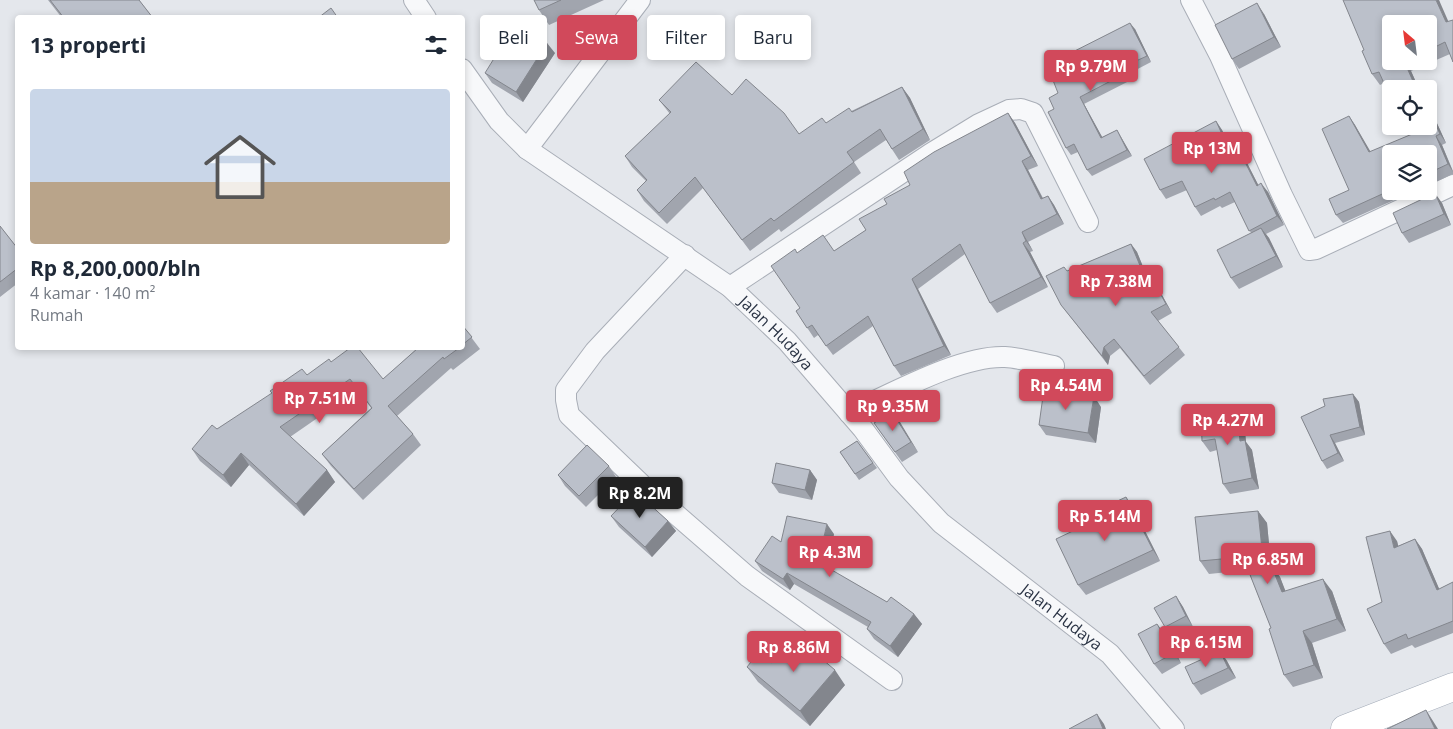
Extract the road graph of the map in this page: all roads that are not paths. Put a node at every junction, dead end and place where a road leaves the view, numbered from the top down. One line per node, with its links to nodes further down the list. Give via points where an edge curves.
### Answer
1 (414, 0): 4 (street)
2 (640, 0): 6 (street)
3 (1191, 0): 7 (street, via 1309,250)
4 (424, 15)
5 (465, 73): 6 (street, Jalan Hudaya, via 499,121)
6 (527, 149): 9 (street, Jalan Hudaya)
7 (1453, 185)
8 (1088, 222): 10 (street, via 1033,113 1009,110 930,154)
9 (684, 255): 10 (street, Jalan Hudaya); 13 (street, via 594,351 566,390 569,414 640,484 746,576)
10 (730, 286): 12 (street, Jalan Hudaya, via 787,341)
11 (1054, 366): 12 (street, via 1005,357 958,364)
12 (849, 413): 15 (street, Jalan Hudaya, via 899,478 941,523 1110,654)
13 (892, 680)
14 (1453, 687): 16 (main road)
15 (1174, 729)
16 (1344, 729)

